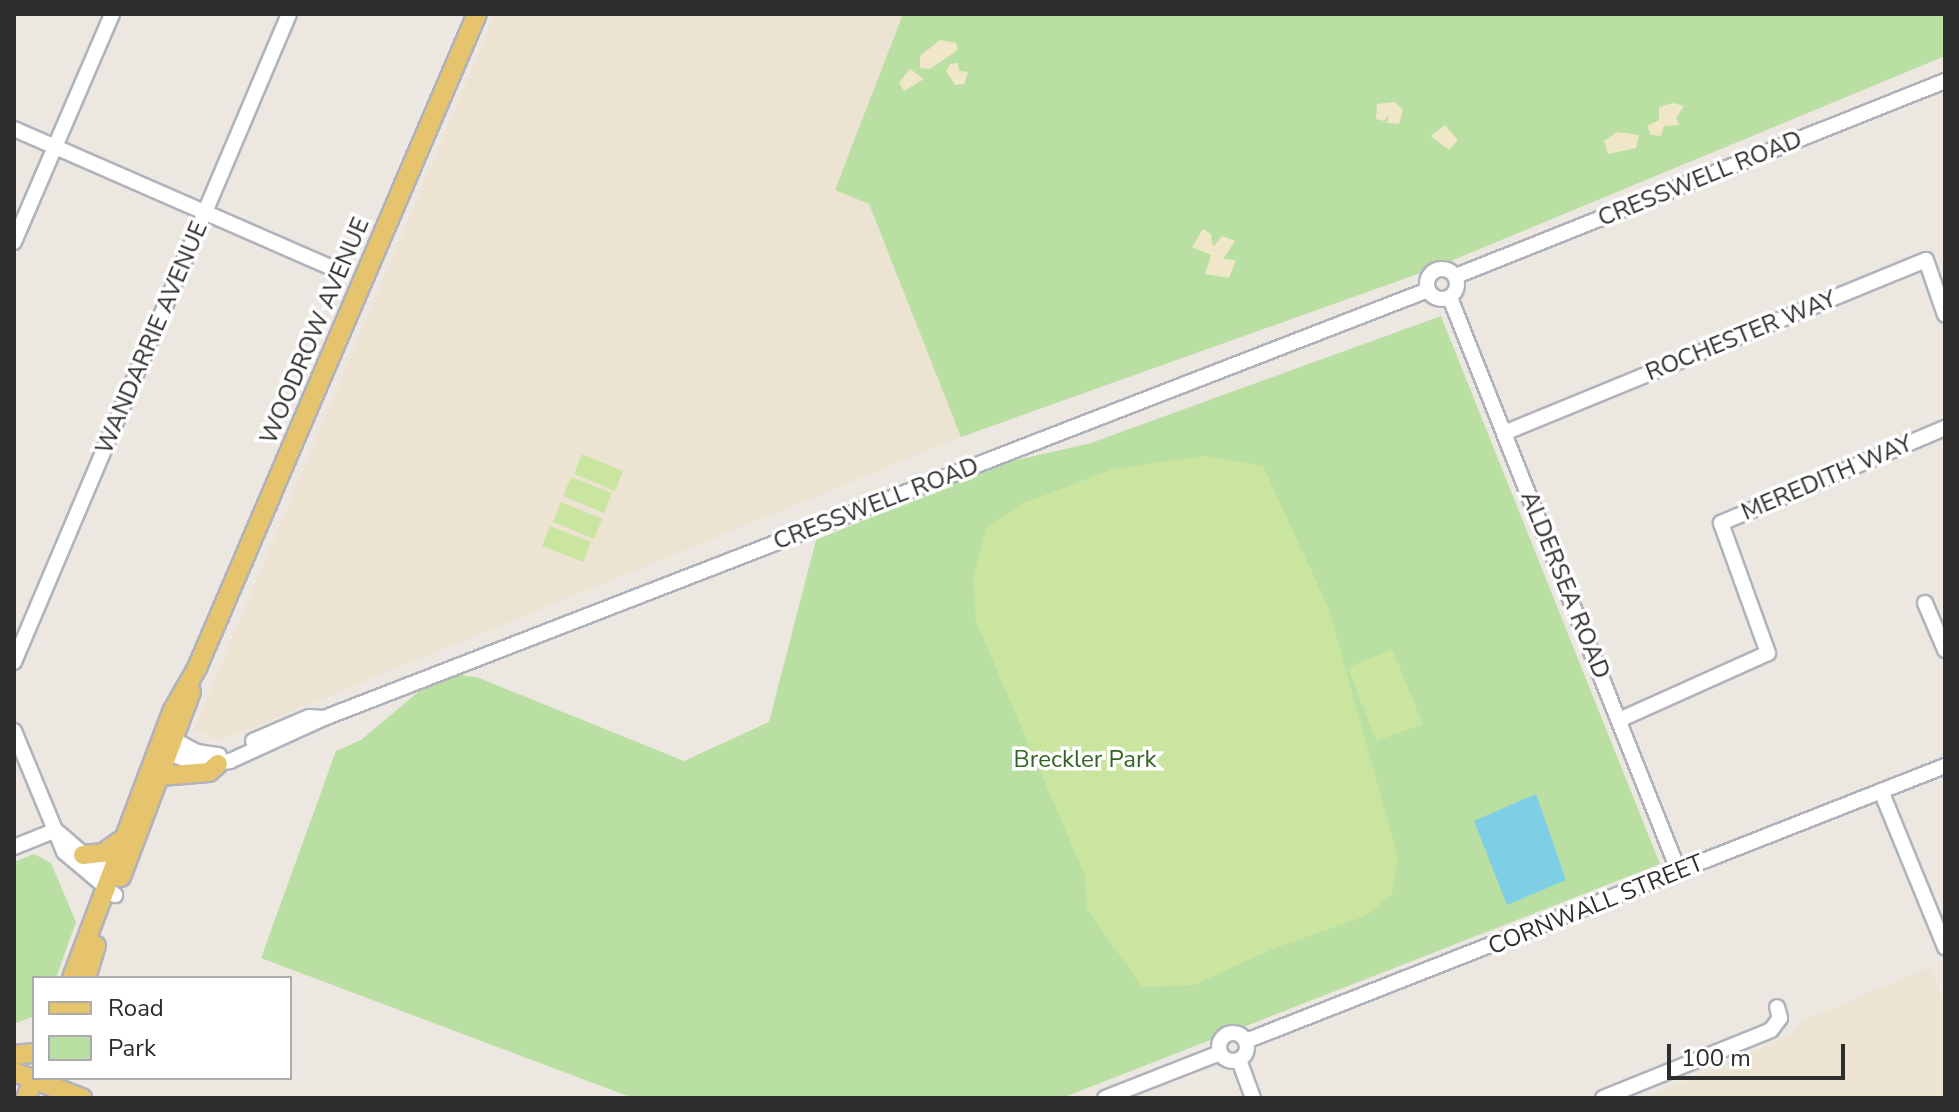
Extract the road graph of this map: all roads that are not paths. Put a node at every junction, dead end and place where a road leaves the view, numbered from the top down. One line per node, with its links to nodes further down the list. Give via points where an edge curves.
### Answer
1 (112, 14): 6 (street)
2 (289, 14): 7 (street, WANDARRIE AVENUE)
3 (477, 14): 22 (main road, WOODROW AVENUE)
4 (1945, 81): 10 (street, CRESSWELL ROAD)
5 (14, 129): 6 (street)
6 (55, 147): 7 (street); 8 (street)
7 (205, 213): 9 (street); 18 (street, WANDARRIE AVENUE)
8 (14, 242)
9 (334, 269)
10 (1456, 276): 11 (street, CRESSWELL ROAD, via 1447,269 1435,270); 12 (street, via 1457,288)
11 (1428, 290): 12 (street, via 1435,298); 19 (street, CRESSWELL ROAD)
12 (1450, 298): 15 (street, ALDERSEA ROAD)
13 (1945, 315): 15 (street, ROCHESTER WAY, via 1926,260)
14 (1945, 428): 20 (street, MEREDITH WAY, via 1721,523 1768,653)
15 (1504, 433): 20 (street, ALDERSEA ROAD)
16 (1925, 603): 17 (street)
17 (1945, 650)
18 (14, 662)
19 (324, 718): 22 (street, CRESSWELL ROAD, via 309,717 222,754 206,756); 23 (street, CRESSWELL ROAD)
20 (1619, 720): 31 (street, ALDERSEA ROAD)
21 (14, 731): 27 (street)
22 (166, 744): 23 (street, via 195,763); 25 (main road, WOODROW AVENUE); 28 (main road, WOODROW AVENUE)
23 (218, 764): 25 (main road, via 209,772)
24 (1945, 766): 26 (street, CORNWALL STREET)
25 (161, 776): 32 (main road, WOODROW AVENUE)
26 (1881, 791): 31 (street, CORNWALL STREET); 33 (street)
27 (56, 830): 29 (street); 30 (street); 32 (street, via 64,852)
28 (120, 841): 30 (main road, via 103,853); 32 (main road, WOODROW AVENUE)
29 (14, 847)
30 (83, 855): 32 (street)
31 (1679, 872): 37 (street, CORNWALL STREET)
32 (112, 882): 34 (main road, WOODROW AVENUE); 35 (main road, WOODROW AVENUE)
33 (1945, 947)
34 (73, 976)
35 (87, 976)
36 (1777, 1007): 45 (street, via 1780,1018 1771,1030)
37 (1246, 1041): 38 (street, via 1228,1034 1219,1044); 39 (street, via 1246,1055)
38 (1220, 1053): 39 (street, via 1227,1061); 43 (street)
39 (1239, 1060): 44 (street)
40 (43, 1084): 41 (main road); 42 (main road)
41 (76, 1090)
42 (26, 1098)
43 (1105, 1098)
44 (1253, 1098)
45 (1603, 1098)

